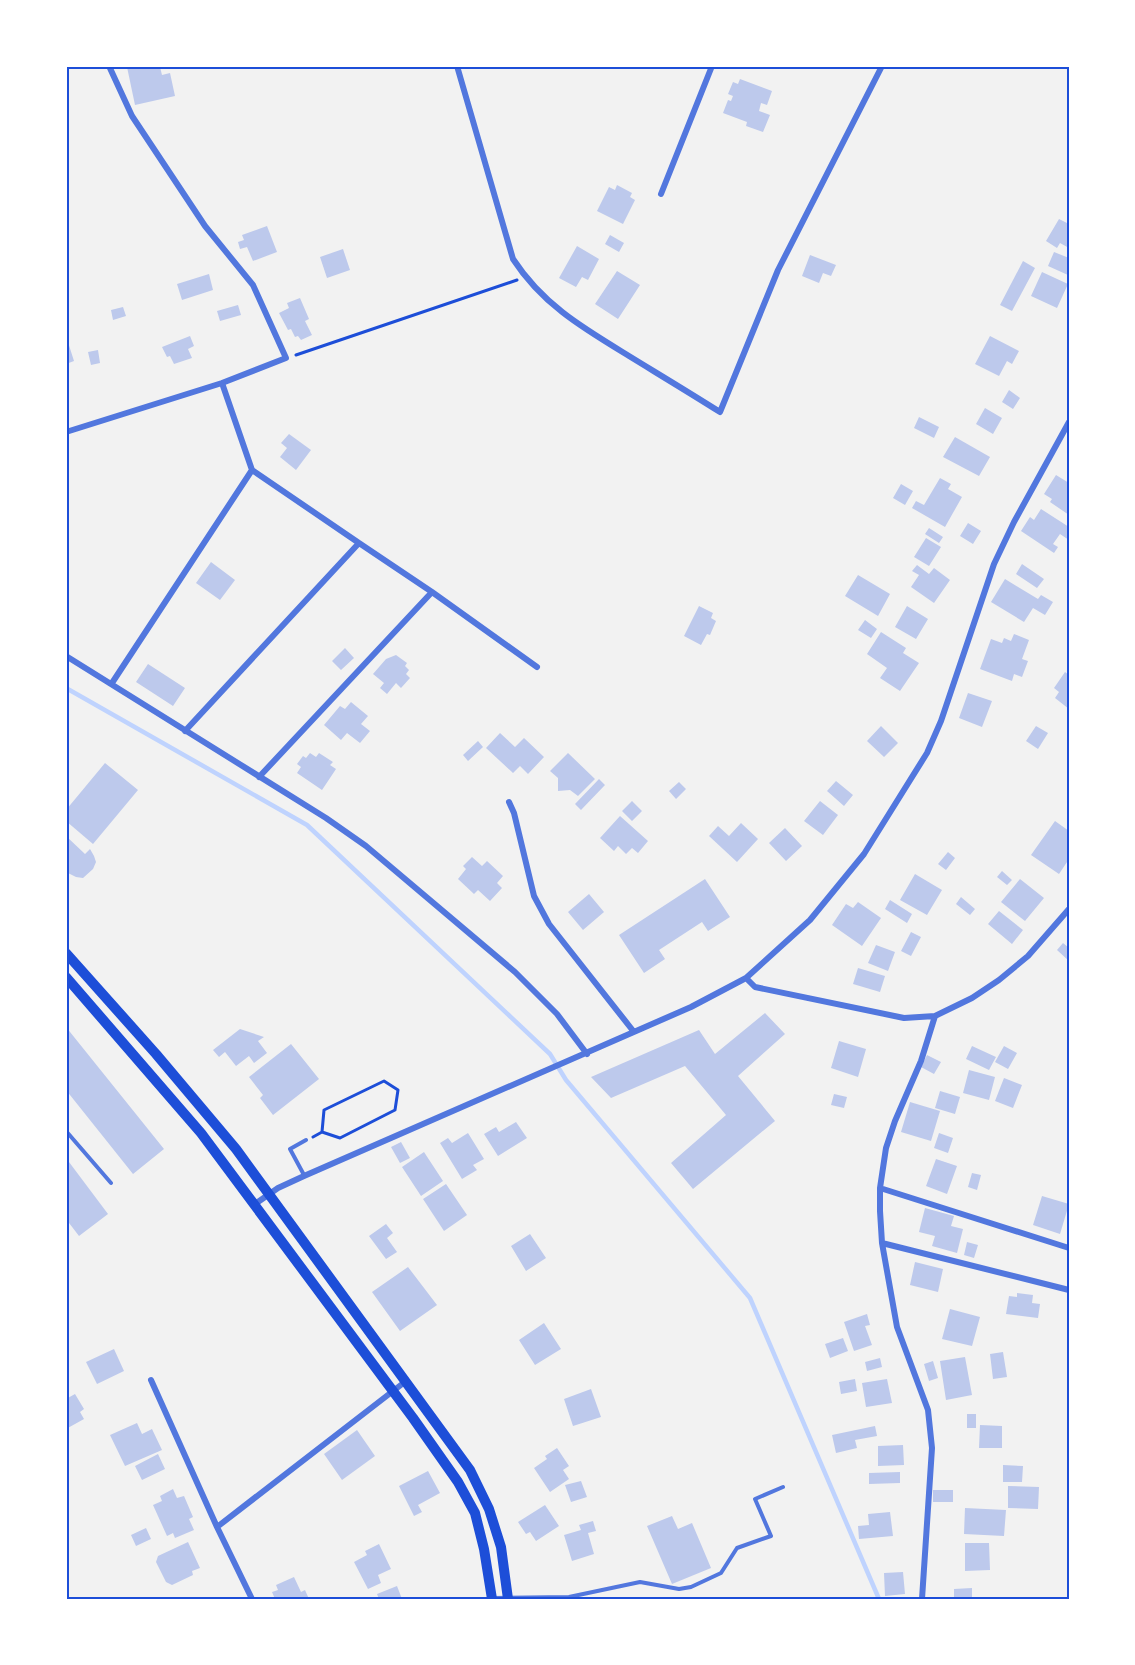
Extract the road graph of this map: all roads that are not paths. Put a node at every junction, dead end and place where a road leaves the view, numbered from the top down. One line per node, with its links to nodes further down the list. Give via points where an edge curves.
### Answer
1 (109, 66): 6 (street, via 132,116 205,226 253,285 286,358)
2 (457, 66): 4 (street, via 513,259 526,278 574,322 720,412 778,270)
3 (712, 66): 5 (street)
4 (882, 66)
5 (661, 194)
6 (222, 383): 8 (street); 9 (street)
7 (1069, 423): 21 (street, via 994,564 927,753 864,854 810,920)
8 (66, 432)
9 (252, 471): 10 (street); 14 (street)
10 (359, 543): 11 (street); 15 (street)
11 (432, 592): 13 (street); 16 (street)
12 (66, 656): 14 (street)
13 (537, 667)
14 (112, 683): 15 (street)
15 (185, 731): 16 (street)
16 (259, 777): 24 (street, via 366,846 515,972 556,1014)
17 (509, 802): 23 (street, via 534,896 549,924)
18 (1069, 909): 22 (street, via 1029,956 999,980)
19 (66, 953): 30 (main road, via 156,1053)
20 (66, 977): 31 (main road, via 201,1133)
21 (746, 978): 22 (street, via 755,987 874,1014 904,1018); 23 (street, via 692,1008)
22 (935, 1016): 29 (street, via 886,1148)
23 (634, 1032): 24 (street)
24 (587, 1054): 27 (street)
25 (66, 1131): 28 (lane)
26 (306, 1140): 27 (lane, via 290,1149)
27 (304, 1176): 30 (street)
28 (111, 1183)
29 (880, 1188): 32 (street); 33 (street)
30 (269, 1195): 31 (street); 36 (main road)
31 (255, 1204): 37 (main road)
32 (882, 1243): 34 (street); 43 (street, via 897,1327 928,1410 932,1448)
33 (1069, 1248)
34 (1069, 1290)
35 (151, 1380): 39 (street)
36 (406, 1381): 37 (street); 40 (main road, via 470,1470 489,1509 501,1548)
37 (393, 1391): 39 (street); 42 (main road, via 458,1482 475,1513)
38 (783, 1487): 40 (lane, via 755,1500 771,1536 737,1548 721,1573 691,1587 679,1590 640,1582 569,1598)
39 (217, 1527): 41 (street)
40 (508, 1598): 42 (lane)
41 (252, 1599)
42 (492, 1599)
43 (922, 1599)

